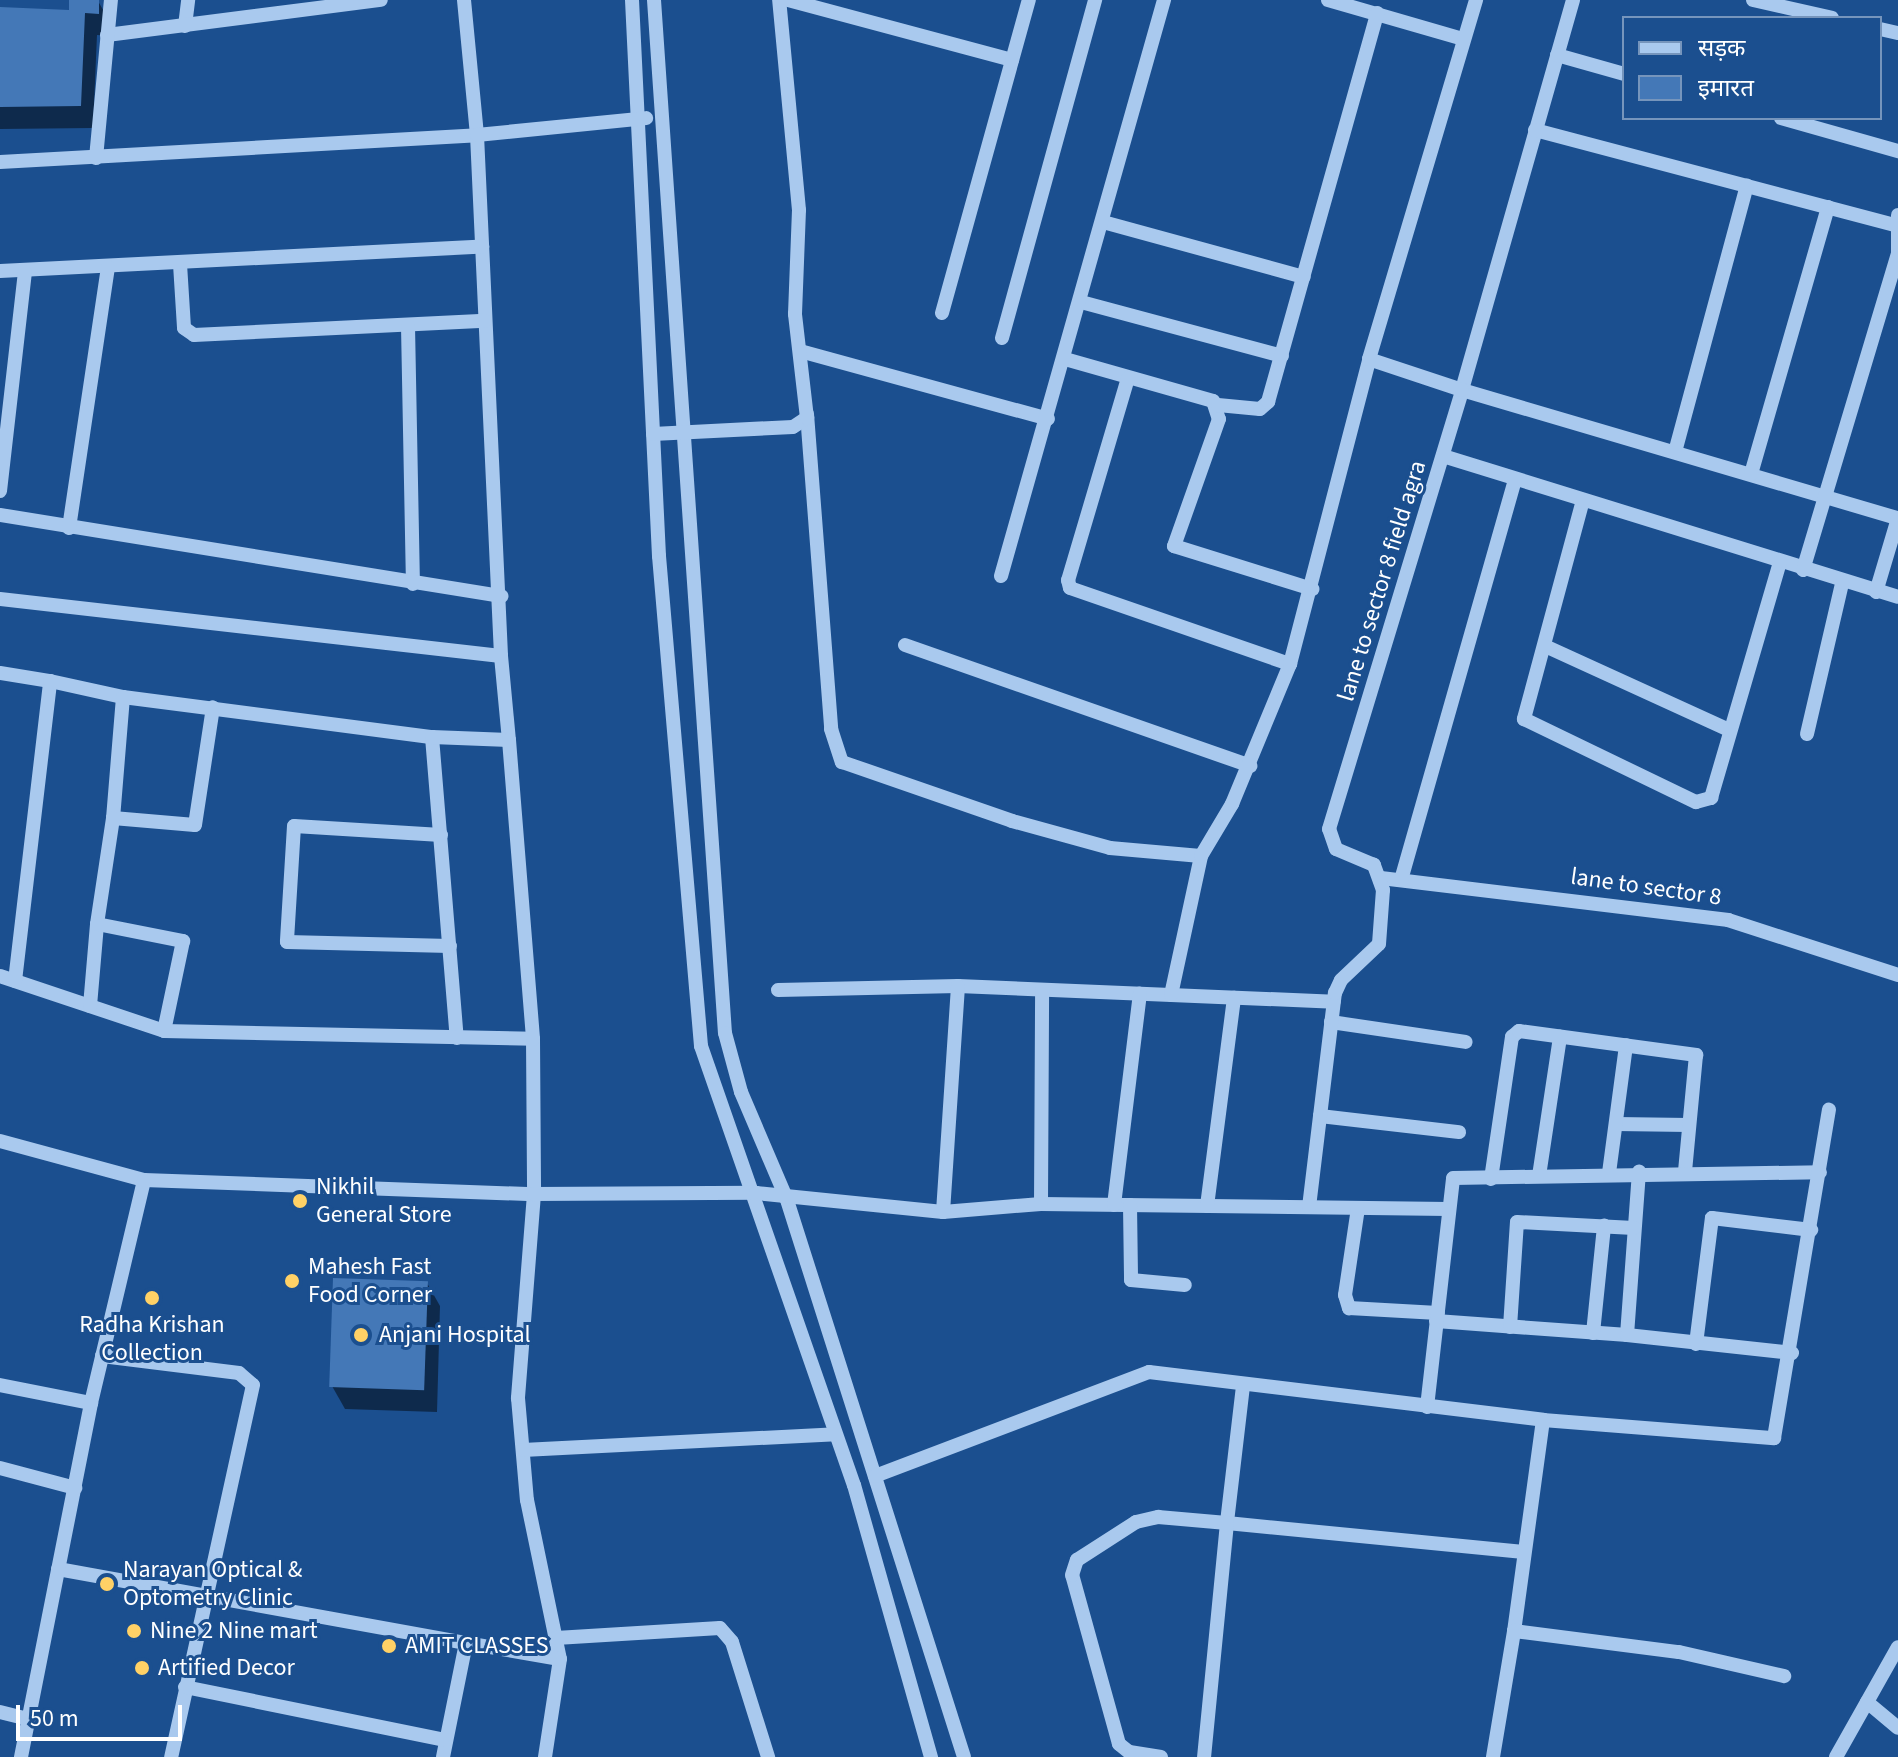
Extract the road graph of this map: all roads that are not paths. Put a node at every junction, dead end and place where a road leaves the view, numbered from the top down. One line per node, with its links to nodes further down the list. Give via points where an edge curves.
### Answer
1 (111, 0): 19 (street)
2 (188, 0): 18 (street)
3 (381, 0): 18 (street)
4 (464, 0): 28 (street)
5 (632, 0): 25 (street)
6 (654, 0): 24 (street)
7 (779, 0): 48 (street, via 799,210 795,314)
8 (788, 0): 22 (street)
9 (1029, 0): 22 (street)
10 (1095, 0): 47 (street)
11 (1164, 0): 35 (street)
12 (1328, 0): 16 (street)
13 (1476, 0): 20 (street)
14 (1573, 0): 21 (street, lane to sector 8 field agra)
15 (1753, 0): 17 (street)
16 (1377, 13): 20 (street); 42 (street)
17 (1823, 16)
18 (185, 26): 19 (street)
19 (107, 35): 30 (street)
20 (1463, 39): 51 (street)
21 (1557, 55): 23 (street); 27 (street, lane to sector 8 field agra)
22 (1012, 60): 44 (street)
23 (1622, 73)
24 (660, 116): 25 (street); 57 (street)
25 (639, 119): 28 (street); 58 (street)
26 (1788, 120): 29 (street)
27 (1535, 130): 32 (street); 53 (street, lane to sector 8 field agra)
28 (477, 135): 30 (street); 36 (street)
29 (1898, 151)
30 (96, 158): 31 (street)
31 (0, 162)
32 (1747, 186): 33 (street); 59 (street)
33 (1828, 207): 34 (street); 61 (street)
34 (1896, 220): 37 (street)
35 (1103, 222): 42 (street); 43 (street)
36 (482, 247): 38 (street); 45 (street)
37 (1898, 253): 64 (street)
38 (180, 264): 39 (street); 46 (street, via 184,328 194,335)
39 (108, 267): 41 (street); 68 (street)
40 (0, 271): 41 (street)
41 (25, 272): 63 (street)
42 (1304, 277): 49 (street)
43 (1081, 302): 49 (street); 50 (street)
44 (942, 313)
45 (485, 321): 46 (street); 76 (street)
46 (408, 326): 73 (street)
47 (1002, 338)
48 (800, 351): 55 (street); 56 (street)
49 (1282, 356): 54 (street, via 1265,407)
50 (1065, 359): 52 (street); 56 (street)
51 (1369, 361): 53 (street); 74 (street)
52 (1128, 378): 54 (street); 82 (street, via 1068,580 1070,588)
53 (1462, 390): 59 (street); 60 (street, lane to sector 8 field agra)
54 (1218, 405): 74 (street, via 1219,419 1174,546)
55 (807, 414): 57 (street, via 793,427); 94 (street, via 831,729 842,762 1012,821 1110,848)
56 (1048, 419): 71 (street)
57 (682, 433): 58 (street); 132 (street, via 721,1008 741,1092)
58 (653, 434): 130 (street, via 700,1037 736,1152)
59 (1675, 452): 61 (street)
60 (1443, 456): 62 (street); 95 (street, lane to sector 8 field agra, via 1329,829 1336,849 1368,861)
61 (1751, 474): 64 (street)
62 (1515, 479): 65 (street); 96 (street)
63 (0, 491)
64 (1825, 496): 67 (street); 70 (street)
65 (1583, 500): 69 (street); 80 (street)
66 (0, 515): 68 (street)
67 (1898, 518): 75 (street)
68 (69, 528): 73 (street)
69 (1780, 562): 70 (street); 87 (street)
70 (1803, 570): 72 (street)
71 (1001, 576)
72 (1842, 583): 75 (street); 88 (street)
73 (413, 584): 76 (street)
74 (1312, 589): 82 (street)
75 (1876, 592): 77 (street)
76 (501, 596): 81 (street)
77 (1898, 597)
78 (0, 599): 81 (street)
79 (905, 645): 91 (street)
80 (1545, 646): 87 (street); 87 (street, via 1524,713 1527,725 1696,802 1711,798)
81 (501, 656): 90 (street)
82 (1290, 664): 91 (street)
83 (0, 673): 84 (street)
84 (50, 681): 85 (street); 101 (street)
85 (123, 697): 86 (street); 92 (street)
86 (213, 707): 89 (street); 92 (street, via 195,825)
87 (1729, 730)
88 (1807, 734)
89 (432, 737): 90 (street); 93 (street)
90 (509, 740): 114 (street)
91 (1250, 766): 94 (street)
92 (113, 818): 97 (street)
93 (441, 835): 98 (street); 98 (street, via 294,826 287,942)
94 (1201, 856): 106 (street)
95 (1381, 878): 96 (street, lane to sector 8); 108 (street, via 1379,944 1341,980)
96 (1401, 880): 99 (street, lane to sector 8, via 1728,920)
97 (97, 924): 109 (street); 111 (street, via 183,941)
98 (450, 946): 113 (street)
99 (1898, 975)
100 (0, 976): 101 (street)
101 (15, 981): 109 (street)
102 (958, 986): 103 (street); 104 (street); 140 (street)
103 (778, 990)
104 (1042, 990): 105 (street); 133 (street)
105 (1140, 994): 106 (street); 134 (street)
106 (1171, 995): 107 (street)
107 (1234, 998): 108 (street); 136 (street)
108 (1334, 1002): 110 (street)
109 (90, 1006): 111 (street)
110 (1331, 1022): 115 (street); 118 (street)
111 (164, 1031): 113 (street)
112 (1560, 1037): 116 (street); 127 (street); 128 (street, via 1513,1034)
113 (457, 1038): 114 (street)
114 (533, 1039): 131 (street)
115 (1466, 1042)
116 (1626, 1045): 119 (street); 120 (street, via 1696,1055)
117 (1829, 1110): 125 (street)
118 (1320, 1116): 121 (street); 137 (street)
119 (1616, 1124): 120 (street); 126 (street)
120 (1689, 1125): 124 (street)
121 (1459, 1132)
122 (0, 1141): 129 (street)
123 (1639, 1171): 124 (street); 126 (street); 142 (street)
124 (1685, 1172): 125 (street)
125 (1820, 1172): 143 (street)
126 (1609, 1173): 127 (street)
127 (1539, 1176): 128 (street)
128 (1491, 1179): 139 (street, via 1453,1178)
129 (144, 1180): 131 (street); 151 (street)
130 (756, 1193): 131 (street); 132 (street); 157 (street)
131 (534, 1194): 158 (street, via 518,1398)
132 (787, 1200): 140 (street); 160 (street)
133 (1041, 1204): 134 (street); 140 (street)
134 (1114, 1205): 135 (street)
135 (1130, 1205): 136 (street); 144 (street, via 1131,1280)
136 (1207, 1206): 137 (street)
137 (1309, 1207): 138 (street)
138 (1358, 1208): 139 (street); 145 (street, via 1345,1295 1349,1308)
139 (1448, 1209): 145 (street)
140 (943, 1212)
141 (1604, 1226): 142 (street); 146 (street, via 1517,1222); 147 (street)
142 (1634, 1228): 148 (street)
143 (1811, 1230): 149 (street, via 1712,1218); 150 (street)
144 (1185, 1285)
145 (1437, 1317): 146 (street); 155 (street)
146 (1510, 1327): 147 (street)
147 (1593, 1333): 148 (street)
148 (1627, 1335): 149 (street)
149 (1696, 1344): 150 (street)
150 (1792, 1353): 156 (street, via 1778,1433 1769,1439)
151 (102, 1356): 154 (street); 165 (street, via 239,1373 253,1385)
152 (0, 1385): 154 (street)
153 (1243, 1386): 155 (street); 160 (street, via 1139,1373); 162 (street)
154 (91, 1403): 161 (street)
155 (1427, 1407): 156 (street)
156 (1543, 1420): 163 (street)
157 (836, 1434): 158 (street); 183 (street)
158 (523, 1450): 167 (street, via 527,1500)
159 (0, 1468): 161 (street)
160 (875, 1476): 184 (street)
161 (75, 1488): 164 (street)
162 (1227, 1523): 163 (street); 185 (street, via 1143,1519 1077,1560 1073,1570 1117,1740 1129,1752); 186 (street)
163 (1524, 1552): 166 (street)
164 (58, 1569): 165 (street); 175 (street)
165 (204, 1596): 168 (street); 172 (street)
166 (1514, 1631): 171 (street, via 1679,1652); 187 (street)
167 (556, 1638): 170 (street); 182 (street, via 720,1628 732,1642)
168 (466, 1643): 170 (street); 177 (street)
169 (1898, 1647): 173 (street)
170 (560, 1659): 181 (street)
171 (1784, 1676)
172 (185, 1687): 177 (street); 179 (street)
173 (1867, 1702): 176 (street); 188 (street)
174 (0, 1712): 175 (street)
175 (28, 1719): 178 (street)
176 (1898, 1728)
177 (446, 1740): 180 (street)
178 (21, 1757)
179 (171, 1757)
180 (443, 1757)
181 (545, 1757)
182 (768, 1757)
183 (931, 1757)
184 (964, 1757)
185 (1161, 1757)
186 (1204, 1757)
187 (1493, 1757)
188 (1836, 1757)

